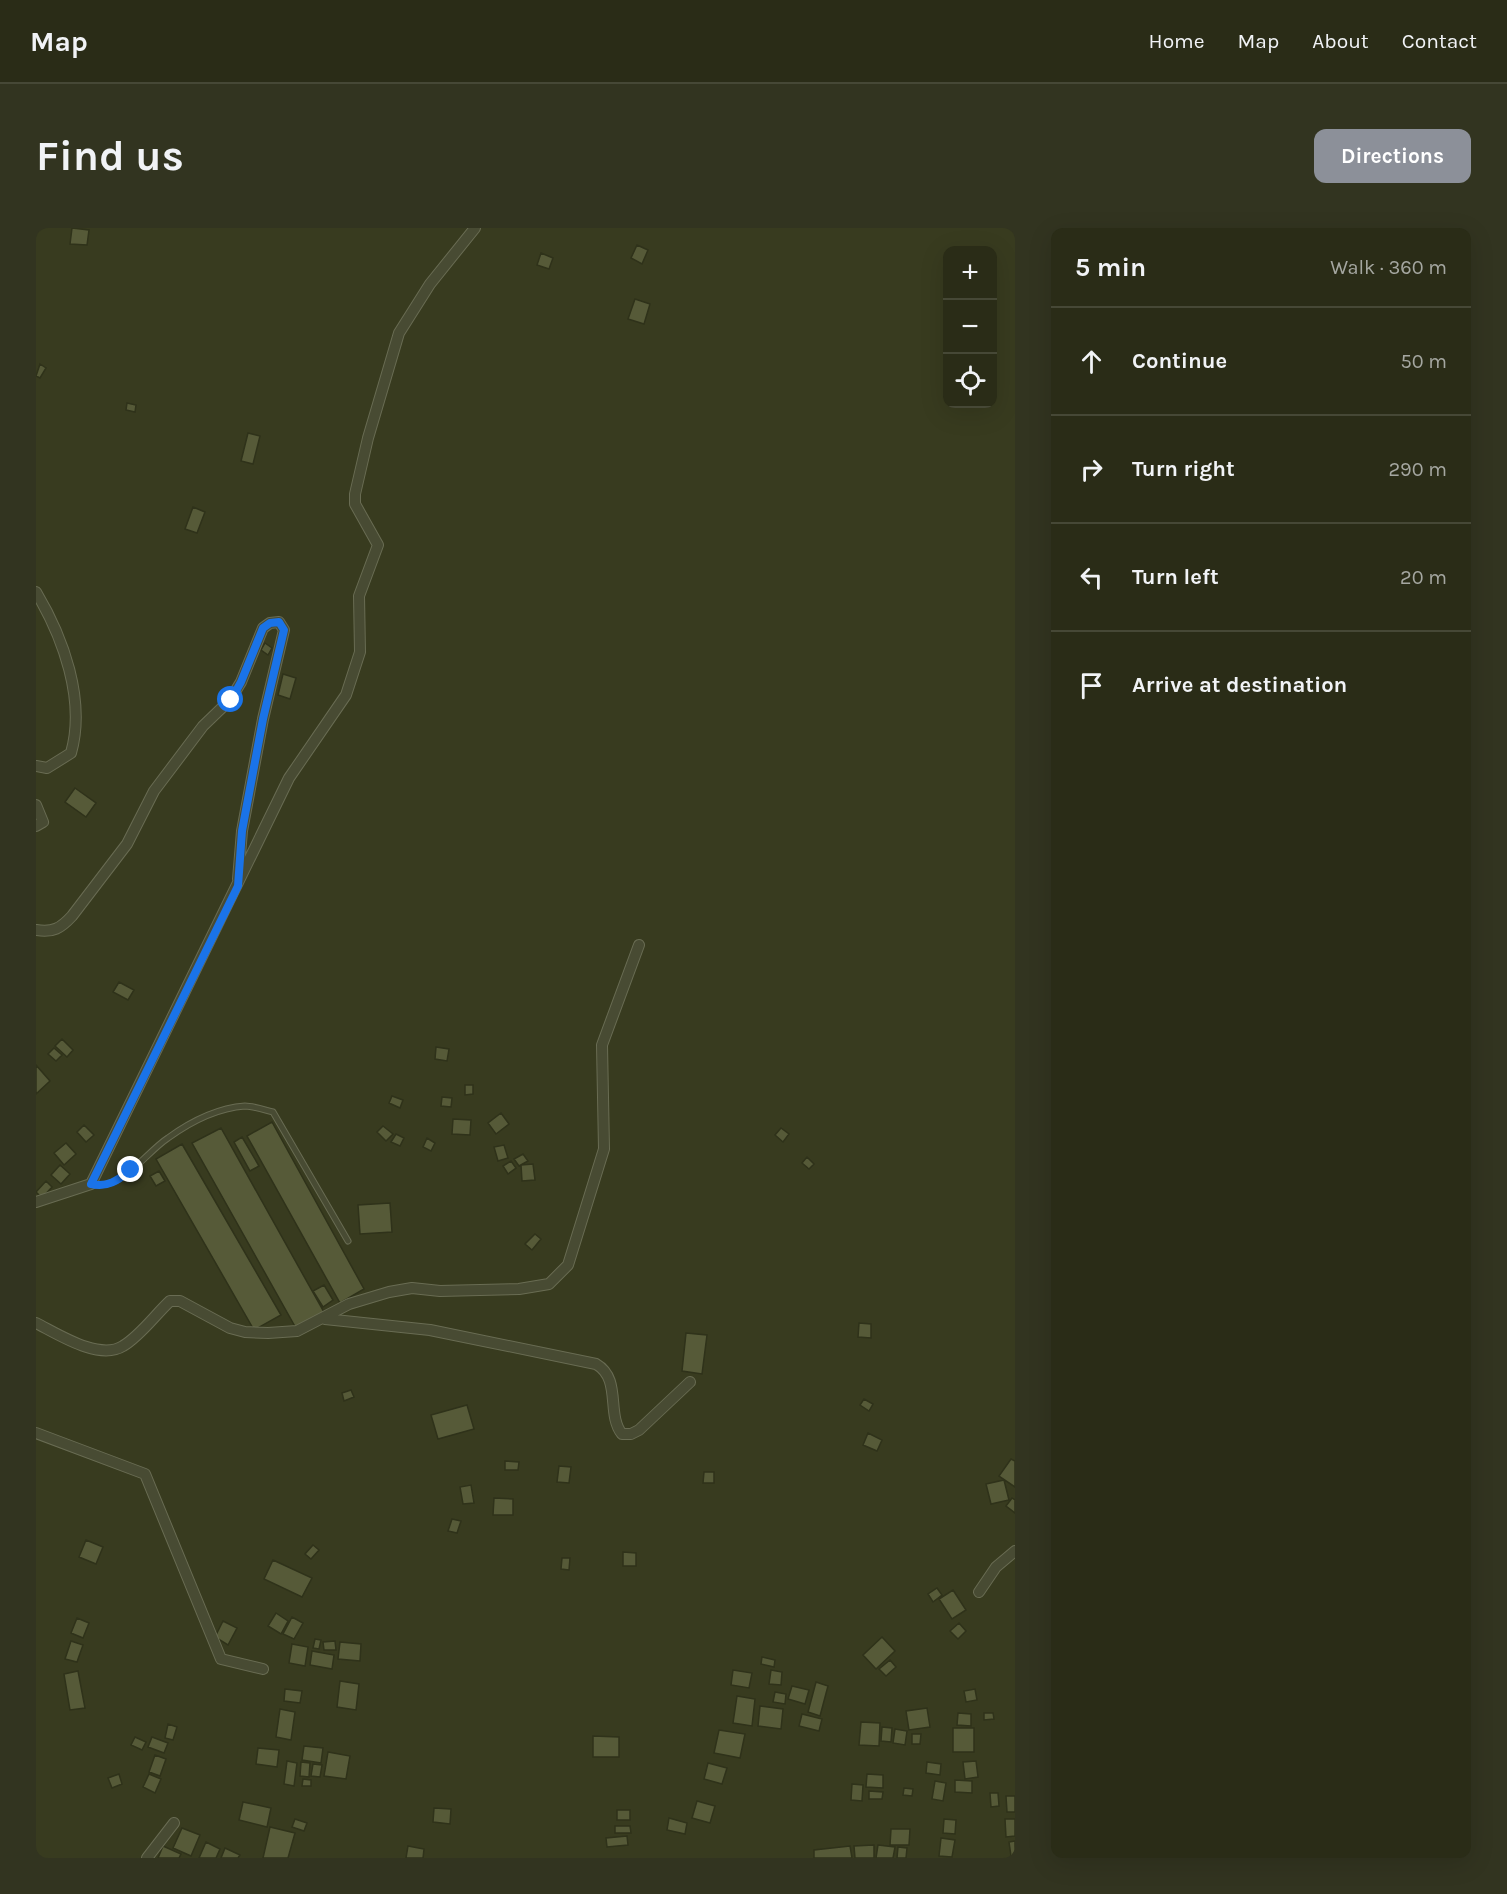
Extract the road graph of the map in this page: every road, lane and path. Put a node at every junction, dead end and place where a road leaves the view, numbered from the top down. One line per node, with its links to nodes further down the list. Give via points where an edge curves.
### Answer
1 (475, 228): 6 (street, via 430,284 399,333 368,438 356,504 378,545 359,596 360,652 346,695 289,778)
2 (36, 592): 3 (street, via 60,641 76,699 71,753 47,768)
3 (36, 766)
4 (36, 805): 5 (street, via 43,822)
5 (36, 826)
6 (238, 886): 7 (street, via 242,831 284,630 279,622 263,628 231,700 203,726 154,791 127,844 72,916 62,927); 9 (street)
7 (36, 930)
8 (639, 945): 12 (street, via 602,1045 604,1149 568,1265 549,1284 519,1289 405,1289 349,1304)
9 (91, 1184): 10 (street); 11 (lane, via 115,1182 184,1127 213,1113 246,1106 273,1112)
10 (36, 1202)
11 (348, 1241)
12 (324, 1318): 13 (street, via 297,1332 245,1332 180,1301 170,1301 123,1346 111,1351 97,1350); 14 (street, via 430,1330 596,1364 612,1386 614,1424 622,1434 639,1430)
13 (36, 1323)
14 (690, 1382)
15 (36, 1433): 18 (street, via 145,1474 221,1659)
16 (1015, 1551): 17 (street, via 996,1567)
17 (979, 1592)
18 (263, 1669)
19 (174, 1822): 20 (street)
20 (147, 1858)

